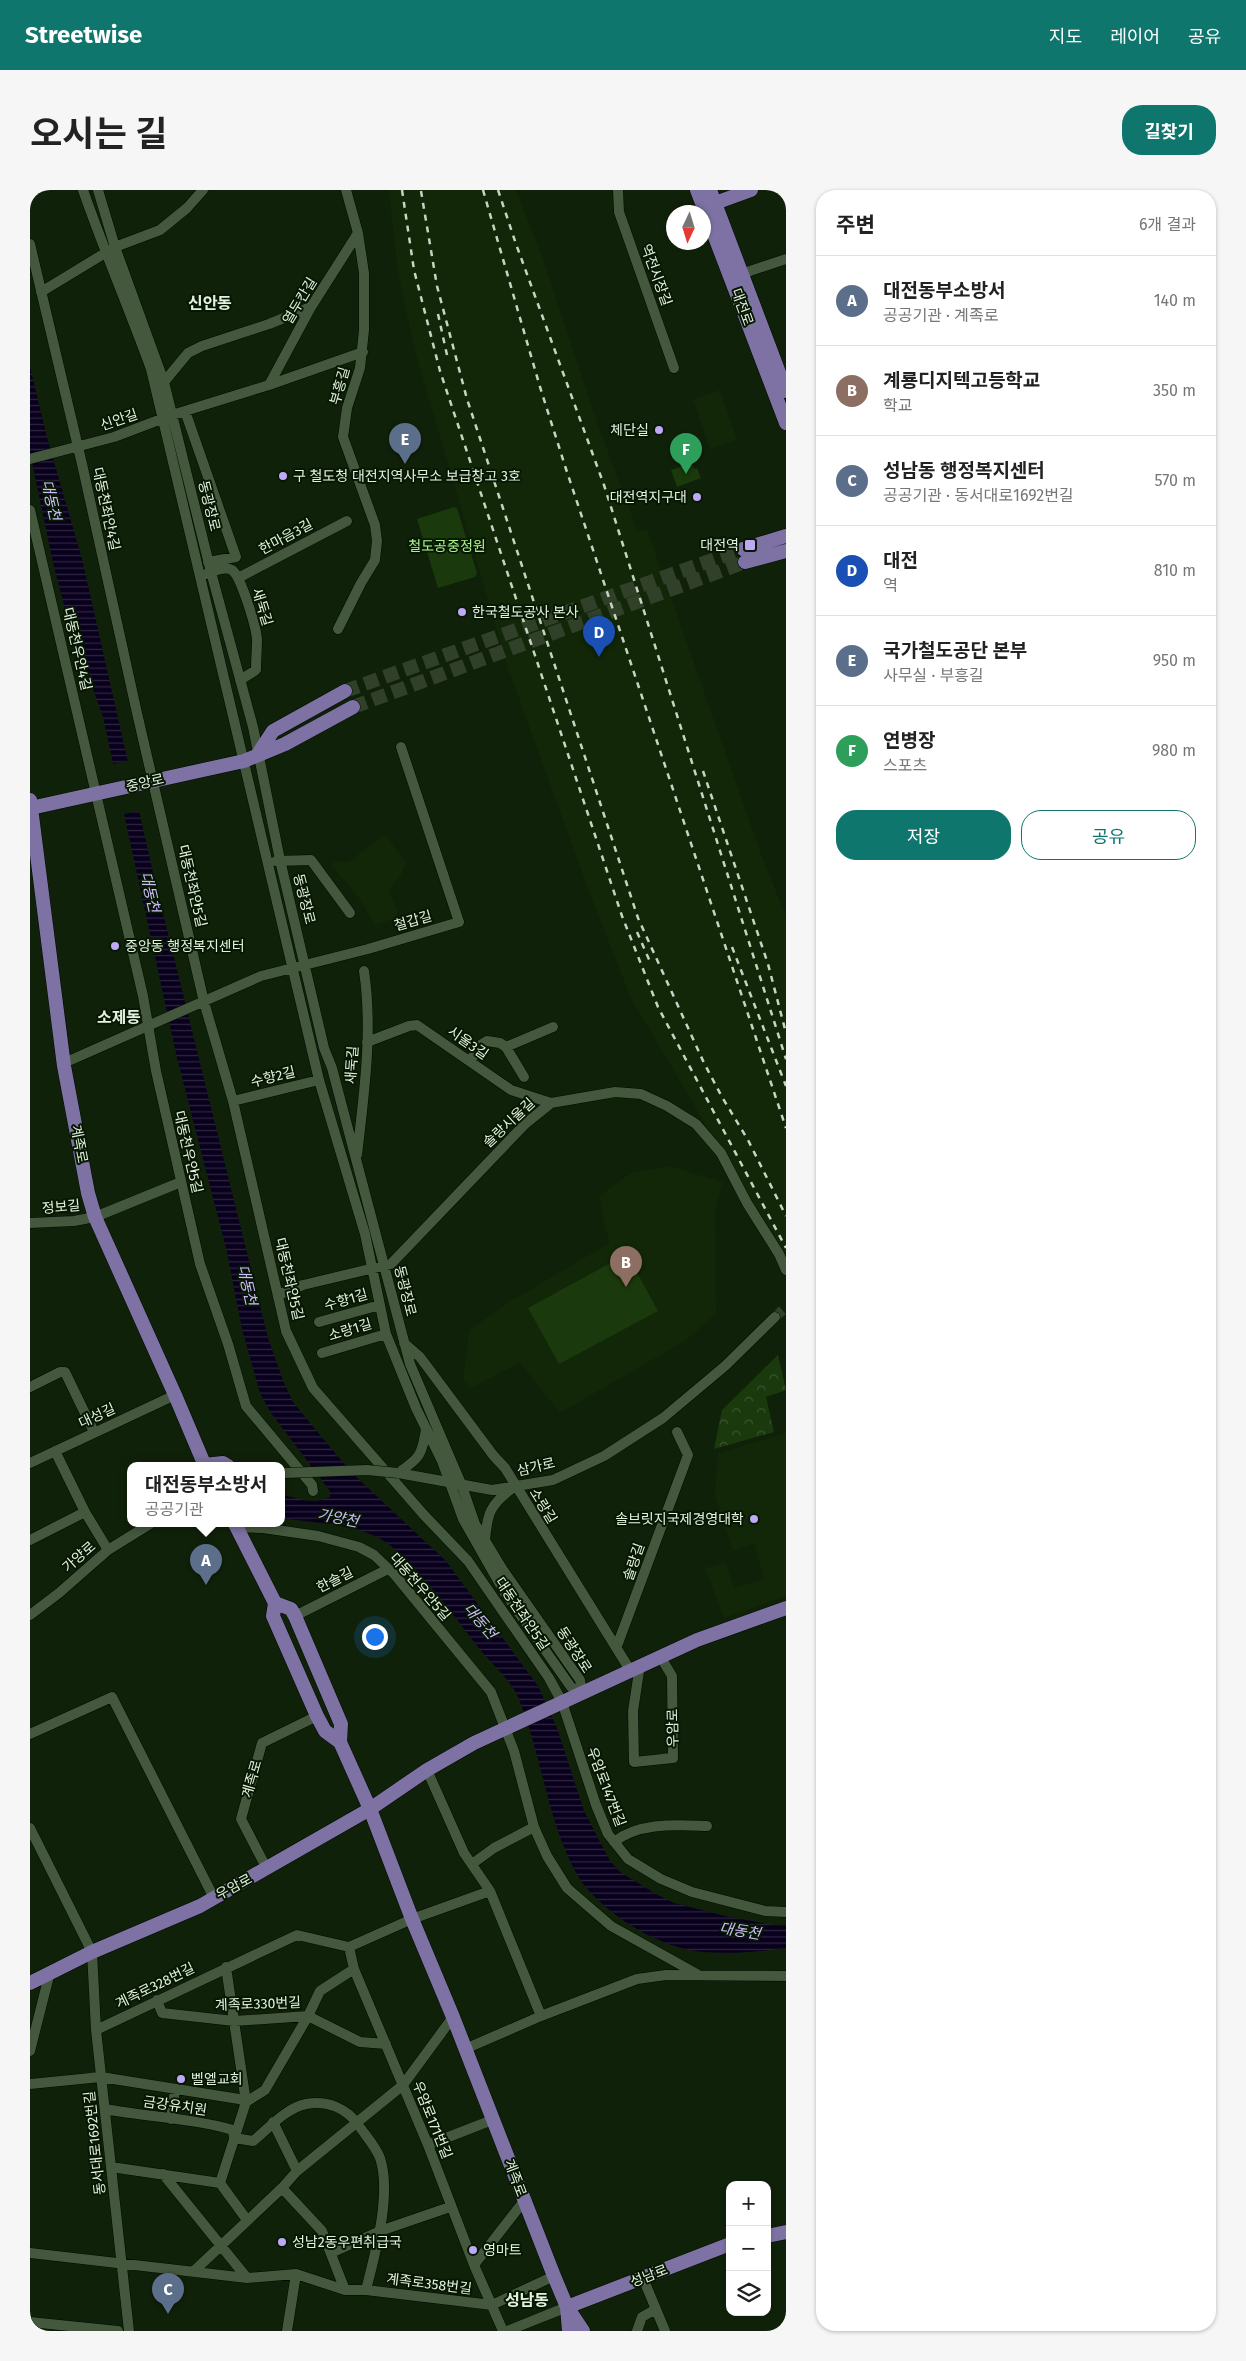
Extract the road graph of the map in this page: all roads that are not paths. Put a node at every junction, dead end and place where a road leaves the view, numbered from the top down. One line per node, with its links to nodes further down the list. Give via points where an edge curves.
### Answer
1 (83, 190): 12 (street, 동광장로)
2 (98, 190): 11 (street, 동광장로)
3 (204, 190): 11 (street, via 160,230)
4 (346, 190): 9 (street, 부흥길)
5 (618, 190): 18 (street, 역전시장길, via 619,212)
6 (697, 190): 8 (main road, 대전로)
7 (752, 190): 8 (main road)
8 (709, 200): 14 (main road, 대전로); 24 (main road, 대전로)
9 (358, 233): 16 (street, 열두칸길); 17 (street, 부흥길, via 364,272)
10 (30, 244): 15 (street, 대동천좌안4길)
11 (115, 247): 12 (street); 19 (street, 동광장로)
12 (105, 253): 15 (street); 23 (street, 동광장로, via 122,290)
13 (786, 259): 14 (street)
14 (741, 274): 21 (main road, 대전로)
15 (41, 292): 25 (street, 대동천좌안4길)
16 (311, 307): 19 (street, via 188,353); 20 (street, 열두칸길)
17 (363, 352): 20 (street, 신안길); 36 (street, 부흥길, via 347,408 343,437 375,525 377,541 375,560)
18 (674, 368)
19 (164, 382): 23 (street, 동광장로)
20 (269, 385): 22 (street, 신안길)
21 (786, 391)
22 (185, 411): 23 (street, 신안길); 33 (street, via 236,557)
23 (168, 417): 25 (street, 신안길); 33 (street, 동광장로); 34 (street, 동광장로)
24 (786, 423)
25 (76, 448): 26 (street, 신안길); 43 (street, 대동천좌안4길)
26 (30, 459)
27 (30, 510): 44 (street, 대동천우안4길)
28 (347, 521): 35 (street, 한마음3길)
29 (786, 536): 31 (main road)
30 (786, 551): 31 (main road)
31 (744, 556): 32 (main road, via 778,562)
32 (786, 560)
33 (210, 567): 34 (street, 새둑길); 35 (street, 새둑길, via 232,570); 37 (street, 동광장로)
34 (200, 576): 42 (street, 동광장로)
35 (238, 578): 37 (street, 새둑길, via 257,637 256,670)
36 (338, 629)
37 (240, 680): 41 (street, 동광장로)
38 (345, 691): 41 (main road, via 273,731)
39 (353, 707): 41 (main road, 중앙로, via 278,747)
40 (401, 747): 49 (street, 철갑길, via 459,922)
41 (258, 754): 42 (main road, 중앙로); 46 (street, 동광장로)
42 (244, 761): 43 (main road, 중앙로); 47 (street, 동광장로)
43 (152, 781): 44 (main road, 중앙로); 52 (street, 대동천좌안5길)
44 (98, 795): 45 (main road, 중앙로); 53 (street, 대동천우안5길)
45 (30, 806): 58 (main road, 계족로)
46 (280, 860): 47 (street); 48 (street, via 311,860); 49 (street, 동광장로)
47 (268, 862): 50 (street, 동광장로)
48 (350, 913)
49 (306, 964): 50 (street, 철갑길); 63 (street, 동광장로, via 324,1048)
50 (293, 967): 52 (street, 철갑길, via 261,976); 60 (street, 동광장로)
51 (364, 971): 55 (street, 새둑길, via 369,1002)
52 (202, 1003): 53 (street, 철갑길); 61 (street, 대동천좌안5길)
53 (150, 1025): 58 (street); 64 (street, 대동천우안5길, via 156,1071)
54 (553, 1027): 56 (street)
55 (367, 1042): 57 (street, 시울3길, via 417,1025); 63 (street, 새둑길)
56 (506, 1047): 57 (street, via 487,1041); 59 (street)
57 (470, 1061): 62 (street, 시울3길, via 511,1090)
58 (64, 1063): 65 (main road, 계족로)
59 (524, 1077)
60 (319, 1080): 61 (street, 수향2길); 68 (street, 동광장로, via 365,1234)
61 (233, 1101): 70 (street, 대동천좌안5길)
62 (551, 1103): 67 (street, 솔랑시울길, via 525,1124 391,1264); 69 (street, 솔랑시울길, via 615,1092 642,1094 696,1124 721,1153)
63 (356, 1161): 67 (street, 동광장로)
64 (181, 1182): 65 (street, 정보길); 90 (street, 대동천우안5길, via 200,1264 246,1406 312,1485)
65 (95, 1218): 66 (street, 정보길); 78 (main road, 계족로)
66 (30, 1223)
67 (384, 1266): 68 (street, 솔랑시울길); 75 (street, 동광장로)
68 (372, 1269): 70 (street, 솔랑시울길); 71 (street, 동광장로)
69 (786, 1270)
70 (278, 1294): 107 (street, 대동천좌안5길, via 288,1337 313,1388 424,1515 468,1560)
71 (380, 1305): 73 (street, 수향1길); 74 (street, 동광장로)
72 (775, 1317): 89 (street, 삼가로, via 725,1366 663,1418 584,1466 553,1480)
73 (319, 1322)
74 (386, 1334): 76 (street, 소랑1길); 79 (street, 동광장로)
75 (404, 1342): 88 (street, 동광장로, via 410,1364); 89 (street, 소랑길, via 420,1357 505,1468)
76 (322, 1353)
77 (30, 1387): 80 (street, via 65,1372)
78 (175, 1395): 80 (street, 대성길); 83 (main road, 계족로)
79 (426, 1429): 86 (street, via 423,1450); 87 (street, 동광장로)
80 (94, 1432): 82 (street, 대성길)
81 (677, 1432): 103 (street, 솔랑길, via 688,1455)
82 (55, 1451): 84 (street, 대성길); 91 (street)
83 (203, 1462)
84 (30, 1463)
85 (285, 1473): 86 (street, 삼가로, bridge, via 367,1470)
86 (398, 1473): 87 (street, 삼가로)
87 (450, 1484): 88 (street, 삼가로); 106 (street, 동광장로, via 463,1519 505,1593 571,1687)
88 (462, 1486): 89 (street, 삼가로, via 492,1490); 96 (street, 동광장로, via 475,1524)
89 (515, 1486): 96 (street, via 503,1494 487,1515); 103 (street, 소랑길)
90 (313, 1491)
91 (85, 1512): 95 (street); 97 (street)
92 (145, 1527): 97 (street, 가양로)
93 (237, 1527): 99 (main road, 계족로)
94 (254, 1527): 98 (street, 대동천우안5길, via 318,1536 359,1547 374,1555)
95 (30, 1540)
96 (485, 1541): 106 (street, 동광장로, via 580,1680)
97 (108, 1550): 101 (street, 가양로)
98 (388, 1569): 102 (street, 한솔길); 109 (street, 대동천우안5길, via 491,1692)
99 (275, 1603): 102 (main road, via 291,1609); 108 (main road, 계족로, via 273,1616)
100 (786, 1608): 104 (main road, 우암로)
101 (30, 1615)
102 (295, 1616): 111 (main road, 계족로, via 341,1724)
103 (617, 1646): 105 (street, 소랑길)
104 (660, 1656): 105 (main road, 우암로); 105 (street, 우암로, via 672,1676 673,1758 634,1762)
105 (635, 1668): 106 (main road, 우암로)
106 (582, 1692): 107 (main road, 우암로)
107 (562, 1702): 109 (main road, 우암로); 117 (street, 우암로147번길, via 596,1805)
108 (317, 1716): 111 (main road, 계족로, via 325,1731); 119 (street, 계족로, via 262,1743 241,1818)
109 (507, 1728): 112 (main road, 우암로); 115 (street, 대동천우안5길)
110 (30, 1734): 121 (street, via 112,1697)
111 (340, 1742): 113 (main road, 계족로)
112 (427, 1770): 113 (main road, 우암로); 118 (street, via 451,1827)
113 (370, 1809): 119 (main road, 우암로); 123 (main road, 계족로)
114 (707, 1826): 117 (street, via 634,1830 625,1832)
115 (534, 1827): 118 (street); 129 (street, 대동천우안5길, via 567,1888 611,1926)
116 (30, 1828): 125 (street)
117 (614, 1842): 122 (street, 우암로147번길, via 628,1859 660,1879 731,1904)
118 (472, 1864): 120 (street)
119 (267, 1869): 121 (main road, 우암로)
120 (490, 1891): 123 (street); 135 (street)
121 (214, 1898): 125 (main road, 우암로)
122 (786, 1912)
123 (412, 1919): 124 (street); 134 (main road, 계족로)
124 (349, 1947): 126 (street, 계족로328번길, via 297,1935); 127 (street, 우암로171번길)
125 (92, 1952): 128 (main road, 우암로); 137 (street, 동서대로1692번길)
126 (226, 1967): 132 (street, 계족로328번길); 136 (street)
127 (354, 1969): 133 (street, 계족로330번길, via 320,1991); 138 (street, 우암로171번길)
128 (50, 1972): 131 (main road, 우암로); 140 (street)
129 (697, 1974): 130 (street); 135 (street, via 637,1979)
130 (786, 1976)
131 (30, 1983)
132 (157, 2000): 136 (street, 계족로330번길, via 162,2012); 137 (street, 계족로328번길)
133 (308, 2016): 136 (street, 계족로330번길); 138 (street, via 360,2042); 145 (street, 계족로330번길, via 265,2090)
134 (453, 2016): 139 (main road, 계족로); 143 (street)
135 (541, 2016): 139 (street)
136 (234, 2021): 145 (street)
137 (96, 2030): 141 (street, 동서대로1692번길)
138 (386, 2044): 143 (street, 우암로171번길)
139 (465, 2049): 148 (main road, 계족로)
140 (30, 2050)
141 (101, 2077): 142 (street); 144 (street); 146 (street, 동서대로1692번길)
142 (30, 2084)
143 (403, 2085): 150 (street); 152 (street, 우암로171번길)
144 (175, 2089): 145 (street); 147 (street)
145 (246, 2102): 151 (street)
146 (105, 2108): 147 (street, 금강유치원); 153 (street, 동서대로1692번길)
147 (171, 2118): 151 (street, 금강유치원, via 233,2130)
148 (492, 2120): 152 (street); 158 (main road, 계족로)
149 (273, 2122): 150 (street, via 305,2104 323,2104 348,2112); 151 (street, via 253,2141); 154 (street)
150 (357, 2123): 154 (street); 161 (street, via 380,2157 382,2166)
151 (234, 2138): 156 (street)
152 (428, 2145): 159 (street, 우암로171번길)
153 (111, 2167): 155 (street); 168 (street, 동서대로1692번길)
154 (297, 2171): 157 (street)
155 (162, 2174): 156 (street); 164 (street)
156 (220, 2182): 160 (street)
157 (282, 2188): 160 (street); 167 (street, via 322,2231)
158 (524, 2201): 169 (street); 172 (main road, 계족로)
159 (450, 2206): 161 (street); 169 (street, 우암로171번길)
160 (247, 2220): 164 (street)
161 (380, 2230): 167 (street); 176 (street)
162 (786, 2232): 163 (main road)
163 (771, 2235)
164 (220, 2246): 170 (street); 173 (street)
165 (726, 2246): 174 (main road, 성남로)
166 (30, 2253): 168 (street, 계족로358번길)
167 (331, 2253): 175 (street)
168 (121, 2264): 170 (street, 계족로358번길); 182 (street, 동서대로1692번길)
169 (474, 2265): 177 (street, 우암로171번길)
170 (194, 2271): 173 (street, 계족로358번길)
171 (296, 2274): 173 (street, 계족로358번길); 175 (street, 계족로358번길); 183 (street)
172 (554, 2276): 177 (street); 178 (main road, 계족로)
173 (247, 2278)
174 (643, 2278): 178 (main road, 성남로); 179 (street)
175 (345, 2290): 176 (street, 계족로358번길)
176 (366, 2290): 177 (street, 계족로358번길)
177 (492, 2305): 184 (street, 우암로171번길)
178 (567, 2308): 184 (street); 185 (main road, 계족로); 186 (main road, 계족로)
179 (656, 2309): 187 (street, via 642,2317); 188 (street)
180 (30, 2322): 181 (street)
181 (118, 2331)
182 (128, 2331)
183 (287, 2331)
184 (505, 2331)
185 (569, 2331)
186 (583, 2331)
187 (637, 2331)
188 (665, 2331)

